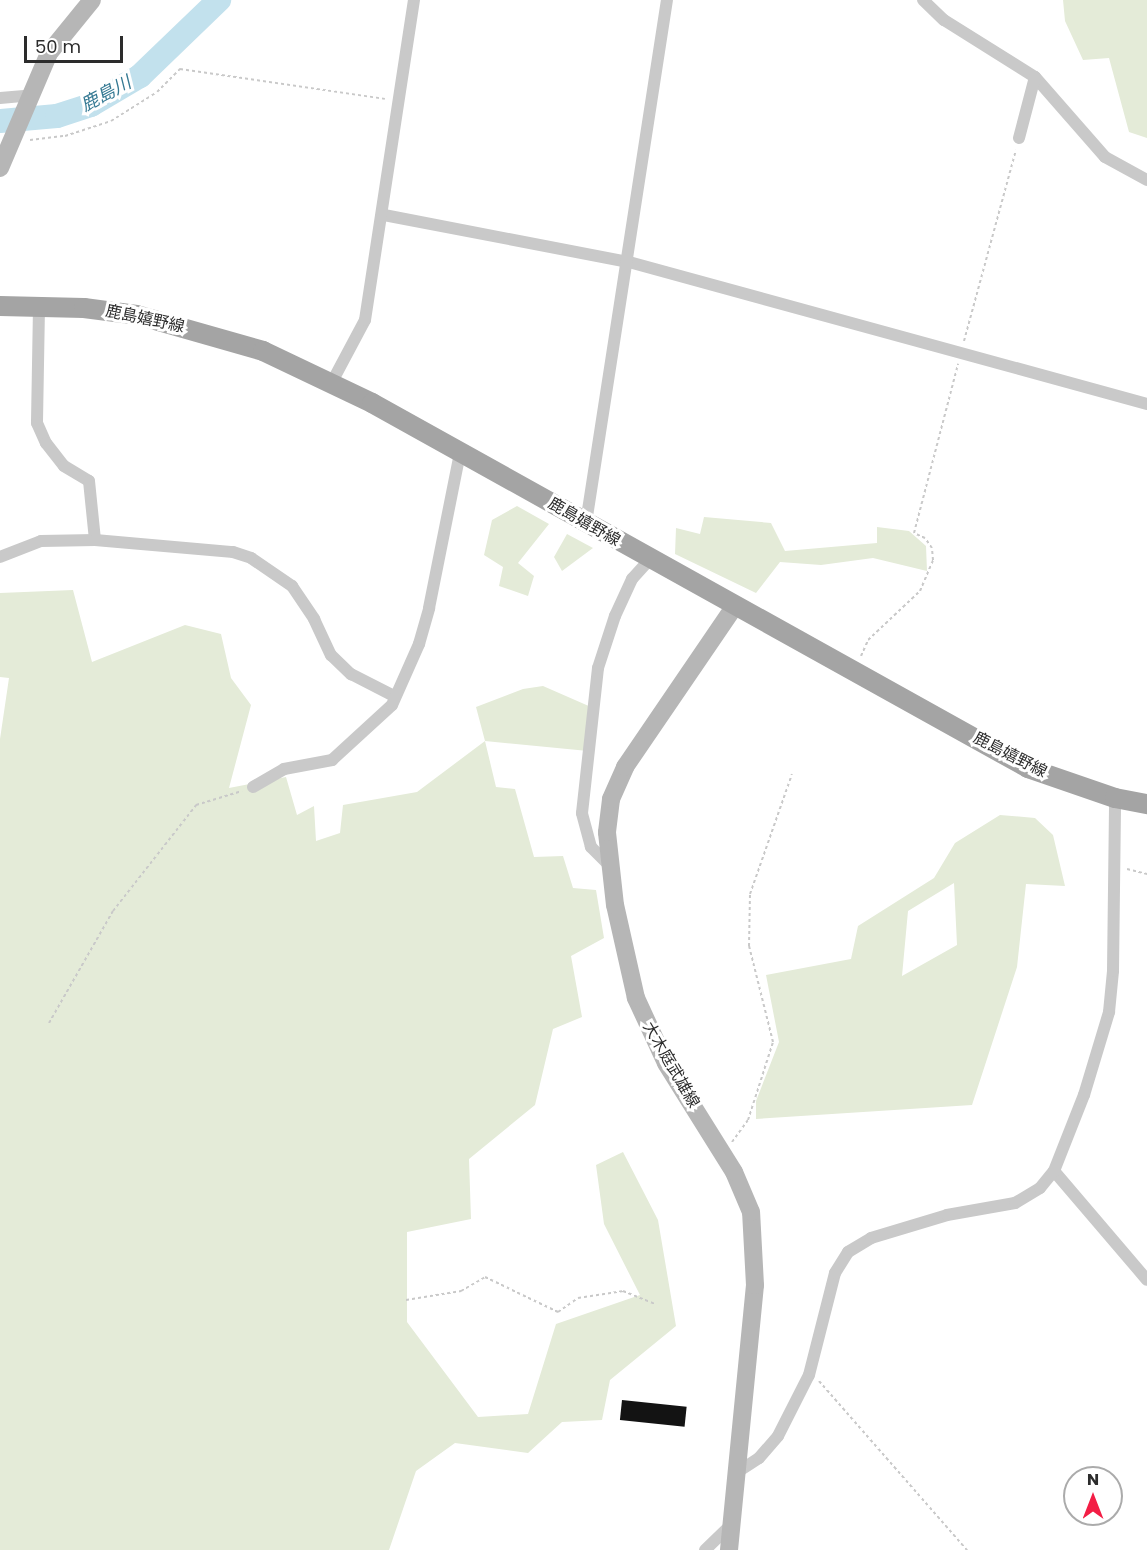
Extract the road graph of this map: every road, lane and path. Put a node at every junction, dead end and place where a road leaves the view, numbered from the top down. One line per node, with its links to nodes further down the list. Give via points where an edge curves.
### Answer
1 (92, 0): 6 (main road, via 50,53)
2 (414, 0): 8 (street)
3 (668, 0): 14 (street)
4 (922, 0): 5 (street, via 944,20)
5 (1035, 77): 9 (street); 12 (street, via 1105,157)
6 (33, 95): 7 (street); 10 (main road)
7 (0, 98)
8 (400, 101): 10 (path, via 180,69 158,92 111,121 65,136); 13 (street)
9 (1019, 138): 17 (path)
10 (12, 142): 11 (main road)
11 (0, 168)
12 (1147, 180)
13 (384, 215): 14 (street); 18 (street, via 365,320)
14 (630, 262): 17 (street); 21 (street)
15 (0, 306): 16 (main road, 鹿島嬉野線)
16 (39, 307): 18 (main road, 鹿島嬉野線, via 137,315 208,333 263,351); 22 (street, via 37,423 46,443 64,466 89,481)
17 (961, 352): 19 (street); 26 (path, via 914,533 925,538 932,548 933,560 920,591 868,640)
18 (332, 382): 20 (main road, 鹿島嬉野線)
19 (1147, 404)
20 (460, 453): 21 (main road, 鹿島嬉野線); 27 (street, via 429,608 419,644)
21 (586, 523): 24 (main road, 鹿島嬉野線)
22 (95, 540): 23 (street, via 41,541); 27 (street, via 233,552 252,558 292,586 338,661 351,674)
23 (0, 557)
24 (649, 560): 25 (main road, 鹿島嬉野線); 32 (street, via 632,579 598,668 582,813 591,847)
25 (735, 606): 26 (main road, 鹿島嬉野線); 32 (main road, 大木庭武雄線, via 625,767 611,799)
26 (853, 672): 30 (main road, 鹿島嬉野線, via 1028,768)
27 (394, 696): 29 (street, via 392,705 332,760 284,769)
28 (792, 774): 36 (path, via 750,894 749,946 773,1042 748,1120)
29 (253, 788): 35 (path, via 196,805 113,910)
30 (1115, 798): 31 (main road, 鹿島嬉野線); 33 (street)
31 (1147, 804)
32 (607, 863): 36 (main road, 大木庭武雄線, via 636,998 666,1063)
33 (1112, 865): 34 (path); 37 (street, via 1113,971 1109,1012 1084,1095)
34 (1147, 874)
35 (49, 1023)
36 (724, 1154): 42 (main road, 大木庭武雄線, via 746,1194 756,1256)
37 (1054, 1171): 38 (street); 41 (street, via 1040,1188 1015,1203 947,1215 871,1238 848,1252 835,1273)
38 (1147, 1280)
39 (406, 1300): 40 (path, via 460,1291 485,1277 558,1312 578,1298 623,1291)
40 (656, 1304)
41 (809, 1375): 42 (street, via 778,1436 759,1458); 46 (path, via 824,1383)
42 (736, 1473): 43 (main road, 大木庭武雄線)
43 (732, 1524): 44 (street); 45 (main road, 大木庭武雄線)
44 (705, 1550)
45 (729, 1550)
46 (967, 1550)

